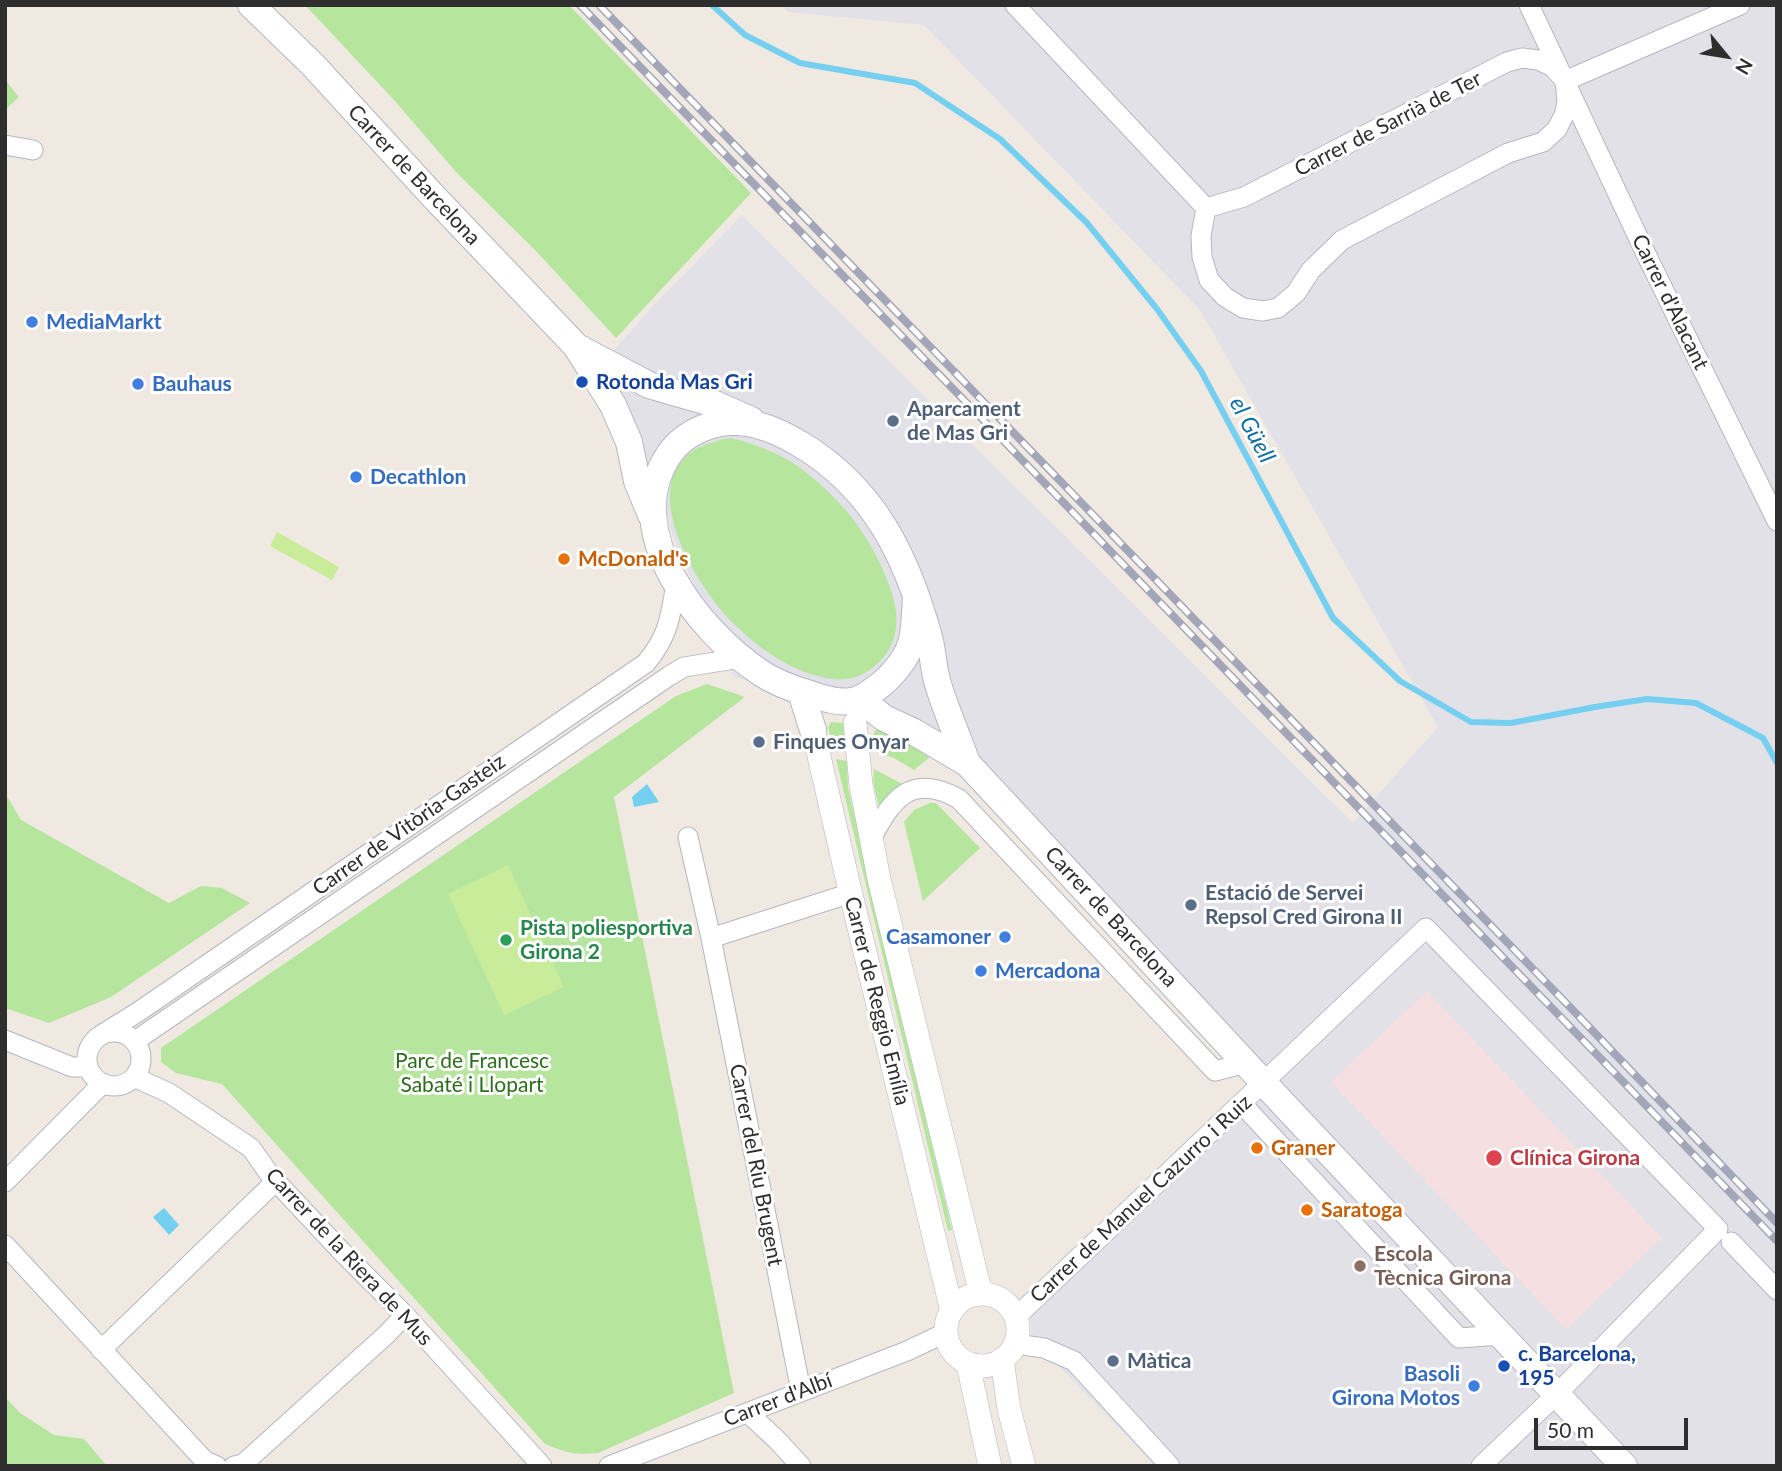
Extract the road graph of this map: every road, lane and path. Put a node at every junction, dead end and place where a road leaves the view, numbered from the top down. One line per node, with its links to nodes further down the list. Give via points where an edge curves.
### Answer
1 (251, 5): 9 (main road, Carrer de Barcelona)
2 (1015, 5): 8 (street)
3 (1529, 5): 5 (street, Carrer d'Alacant)
4 (1740, 5): 5 (street)
5 (1564, 81): 8 (street, Carrer de Sarrià de Ter, via 1553,67 1538,60 1507,62 1244,197); 8 (street, via 1565,113 1544,142 1508,153 1342,240 1278,308 1243,308 1225,298 1209,280 1201,236); 12 (street, Carrer d'Alacant)
6 (5, 145): 7 (street)
7 (33, 150)
8 (1206, 208)
9 (576, 346): 10 (main road, Carrer de Barcelona, via 649,385 715,404); 11 (main road, Carrer de Barcelona, via 613,405)
10 (762, 425): 11 (main road, via 739,421 686,436 660,471); 14 (main road, Carrer de Barcelona, via 814,453 862,496 884,525)
11 (653, 520): 13 (main road)
12 (1777, 521)
13 (676, 584): 15 (main road, via 713,632); 25 (street, Carrer de Vitòria-Gasteiz, via 669,626 646,663)
14 (916, 597): 17 (main road, via 907,653); 19 (main road, Carrer de Barcelona, via 938,685)
15 (741, 658): 16 (main road); 27 (street, Carrer de Vitòria-Gasteiz, via 684,667 669,676)
16 (801, 692): 17 (main road); 18 (main road, Carrer de Reggio Emília)
17 (856, 708): 19 (main road, Carrer de Barcelona, via 914,732); 22 (street, Carrer de Reggio Emília, via 861,785)
18 (813, 730): 23 (street, Carrer de Reggio Emília)
19 (971, 767): 20 (street, Carrer de Barcelona); 29 (main road, Carrer de Barcelona)
20 (977, 818): 22 (street, Carrer de Barcelona, via 947,792 916,789 888,809); 29 (street, Carrer de Barcelona, via 1215,1071)
21 (688, 836): 24 (street, Carrer del Riu Brugent)
22 (871, 839): 38 (street, Carrer de Reggio Emília)
23 (851, 893): 24 (street); 41 (street, Carrer de Reggio Emília)
24 (711, 938): 46 (street, Carrer del Riu Brugent)
25 (101, 1035): 27 (street, via 119,1032); 28 (street, via 89,1048)
26 (5, 1040): 28 (street, via 72,1067)
27 (135, 1041): 30 (street, via 141,1060)
28 (88, 1067): 31 (street)
29 (1255, 1072): 32 (street, Carrer de Manuel Cazurro i Ruiz); 35 (street, Carrer de Manuel Cazurro i Ruiz, via 1426,929); 42 (main road, Carrer de Barcelona)
30 (134, 1077): 31 (street, via 120,1085); 33 (street, Carrer de la Riera de Mus, via 169,1093 251,1148)
31 (103, 1083): 34 (street)
32 (1242, 1104): 40 (street, Carrer de Manuel Cazurro i Ruiz); 42 (street, via 1459,1338)
33 (276, 1181): 39 (street, Carrer de la Riera de Mus); 43 (street)
34 (5, 1182)
35 (1724, 1236): 37 (street); 47 (street)
36 (5, 1245): 43 (street)
37 (1777, 1290)
38 (981, 1294): 40 (street, via 1000,1298); 41 (street, via 955,1306)
39 (405, 1315): 50 (street, via 243,1464); 51 (street, Carrer de la Riera de Mus)
40 (1017, 1316): 44 (street, via 1018,1328)
41 (949, 1322): 45 (street, via 949,1344); 46 (street, Carrer d'Albí, via 907,1351)
42 (1501, 1335): 47 (main road, Carrer de Barcelona)
43 (101, 1350): 49 (street, via 205,1461)
44 (1009, 1351): 45 (street, via 987,1366); 55 (street, via 1009,1409); 56 (street, via 1044,1348 1074,1361)
45 (968, 1364): 54 (street)
46 (801, 1391): 48 (street, Carrer d'Albí)
47 (1557, 1394): 57 (street); 58 (main road, Carrer de Barcelona)
48 (748, 1413): 52 (street, Carrer d'Albí); 53 (street)
49 (217, 1466)
50 (234, 1466)
51 (542, 1466)
52 (609, 1466)
53 (801, 1466)
54 (990, 1466)
55 (1024, 1466)
56 (1170, 1466)
57 (1481, 1466)
58 (1624, 1466)

